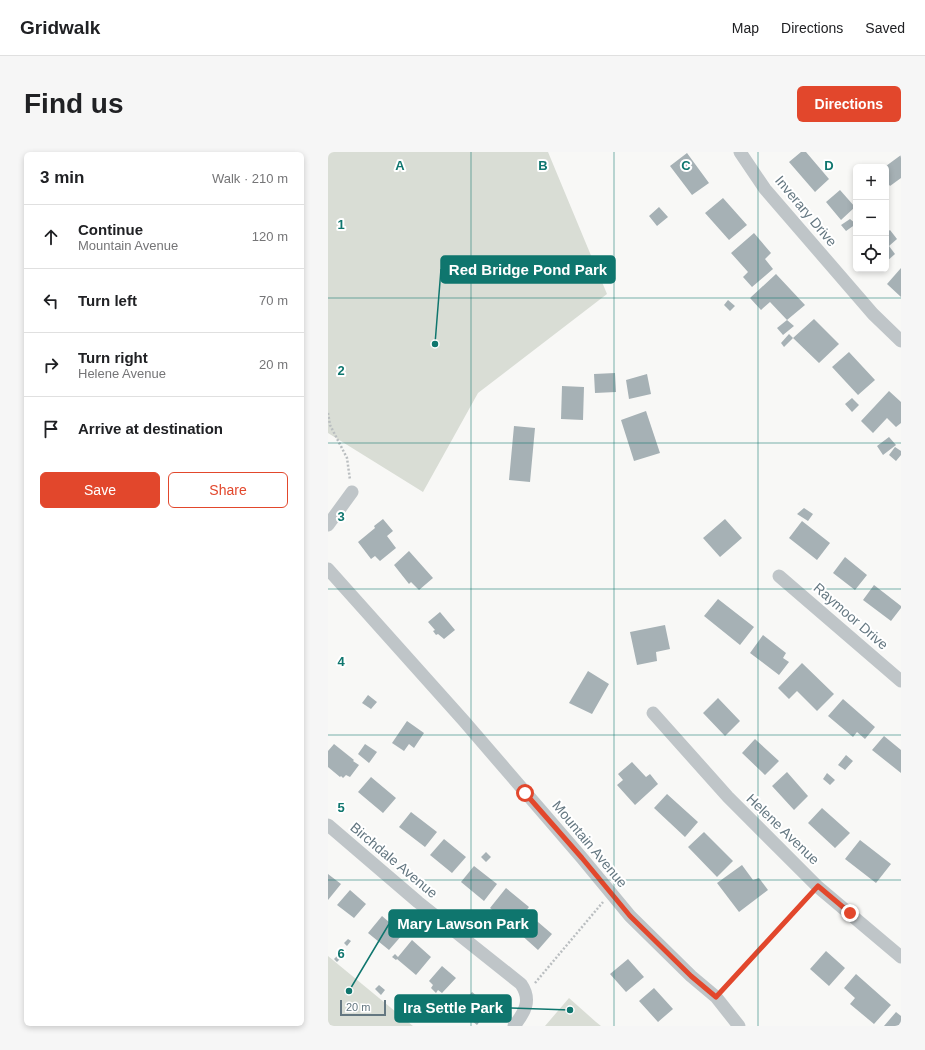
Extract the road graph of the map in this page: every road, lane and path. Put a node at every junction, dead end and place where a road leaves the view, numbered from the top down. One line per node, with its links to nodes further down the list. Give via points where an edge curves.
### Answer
1 (740, 152): 2 (street, Inverary Drive, via 765,189 874,314)
2 (901, 341)
3 (328, 413): 4 (path, via 330,425 347,458)
4 (352, 492): 5 (street)
5 (328, 525)
6 (328, 569): 12 (street, Mountain Avenue, via 464,721)
7 (780, 576): 8 (street, Raymoor Drive)
8 (901, 681)
9 (653, 713): 11 (street, Helene Avenue, via 728,797)
10 (328, 826): 14 (street, Birchdale Avenue, via 518,981)
11 (818, 886): 13 (street, Helene Avenue); 15 (path)
12 (610, 893): 14 (path); 15 (street, Mountain Avenue, via 691,976)
13 (901, 957)
14 (526, 996): 16 (street, via 526,1007)
15 (716, 997): 17 (street, Mountain Avenue)
16 (514, 1026)
17 (739, 1026)

